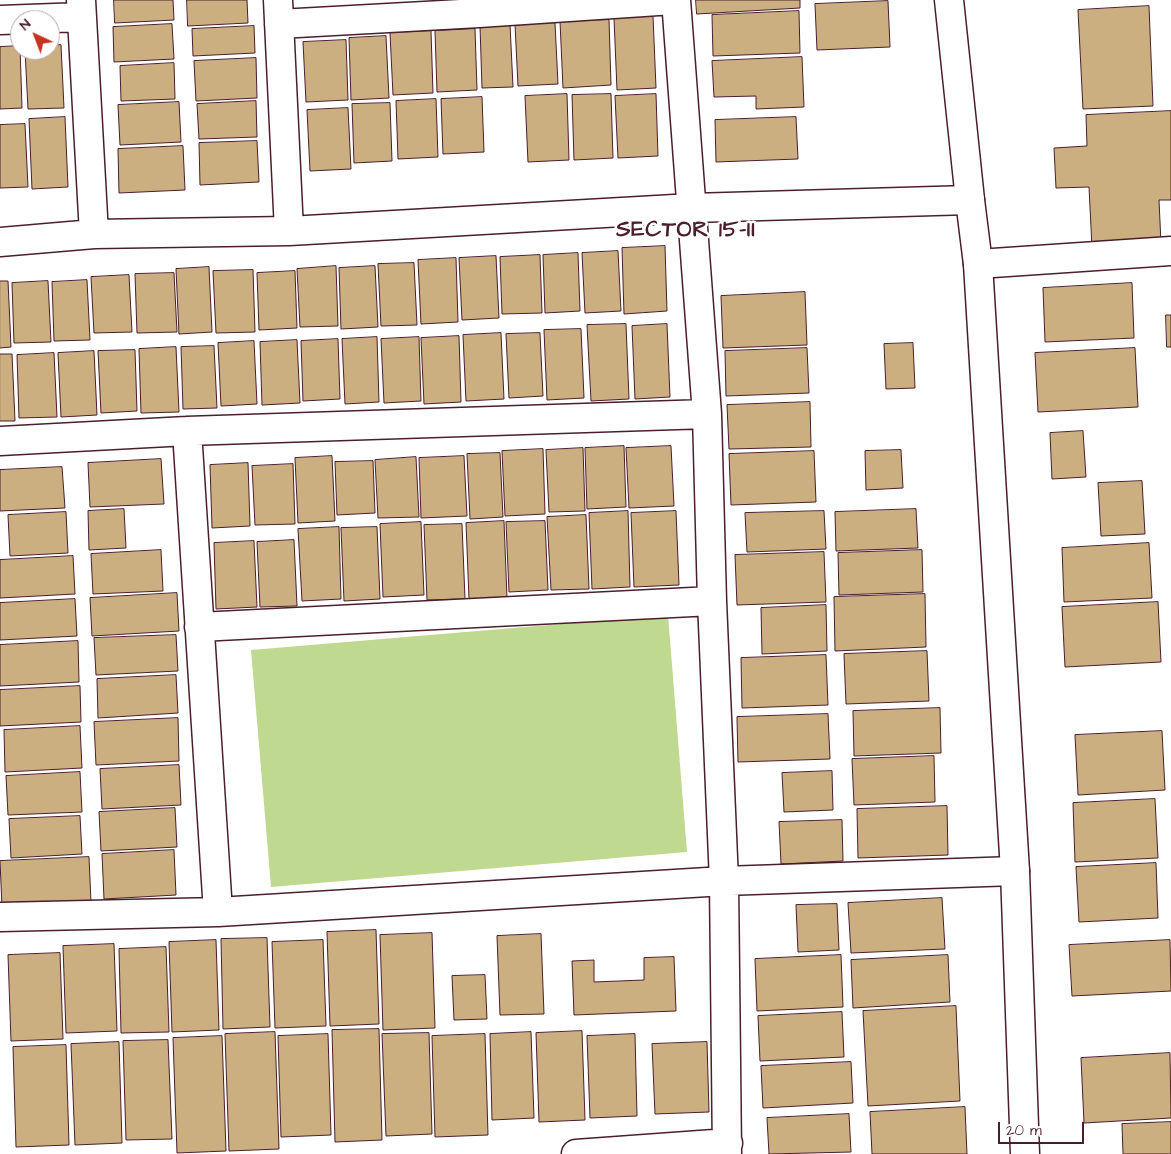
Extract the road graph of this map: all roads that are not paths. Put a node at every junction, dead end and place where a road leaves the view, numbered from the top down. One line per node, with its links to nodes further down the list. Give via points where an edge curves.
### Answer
1 (674, 0): 3 (street); 8 (street)
2 (949, 0): 7 (street)
3 (478, 7): 5 (street)
4 (82, 8): 6 (street); 10 (street)
5 (278, 12): 9 (street)
6 (0, 20)
7 (970, 200): 8 (street); 13 (street)
8 (692, 208): 9 (street); 14 (street)
9 (290, 232): 10 (street)
10 (94, 234): 11 (street)
11 (0, 242)
12 (1171, 251): 13 (street)
13 (978, 264): 19 (street)
14 (707, 414): 15 (street); 17 (street)
15 (188, 431): 16 (street); 18 (street)
16 (0, 441)
17 (712, 600): 18 (street); 20 (street)
18 (199, 628): 21 (street)
19 (1015, 871): 20 (street); 25 (street)
20 (724, 881): 21 (street); 23 (street)
21 (218, 912): 22 (street)
22 (0, 917)
23 (728, 1148): 24 (street)
24 (576, 1154)
25 (1025, 1154)

